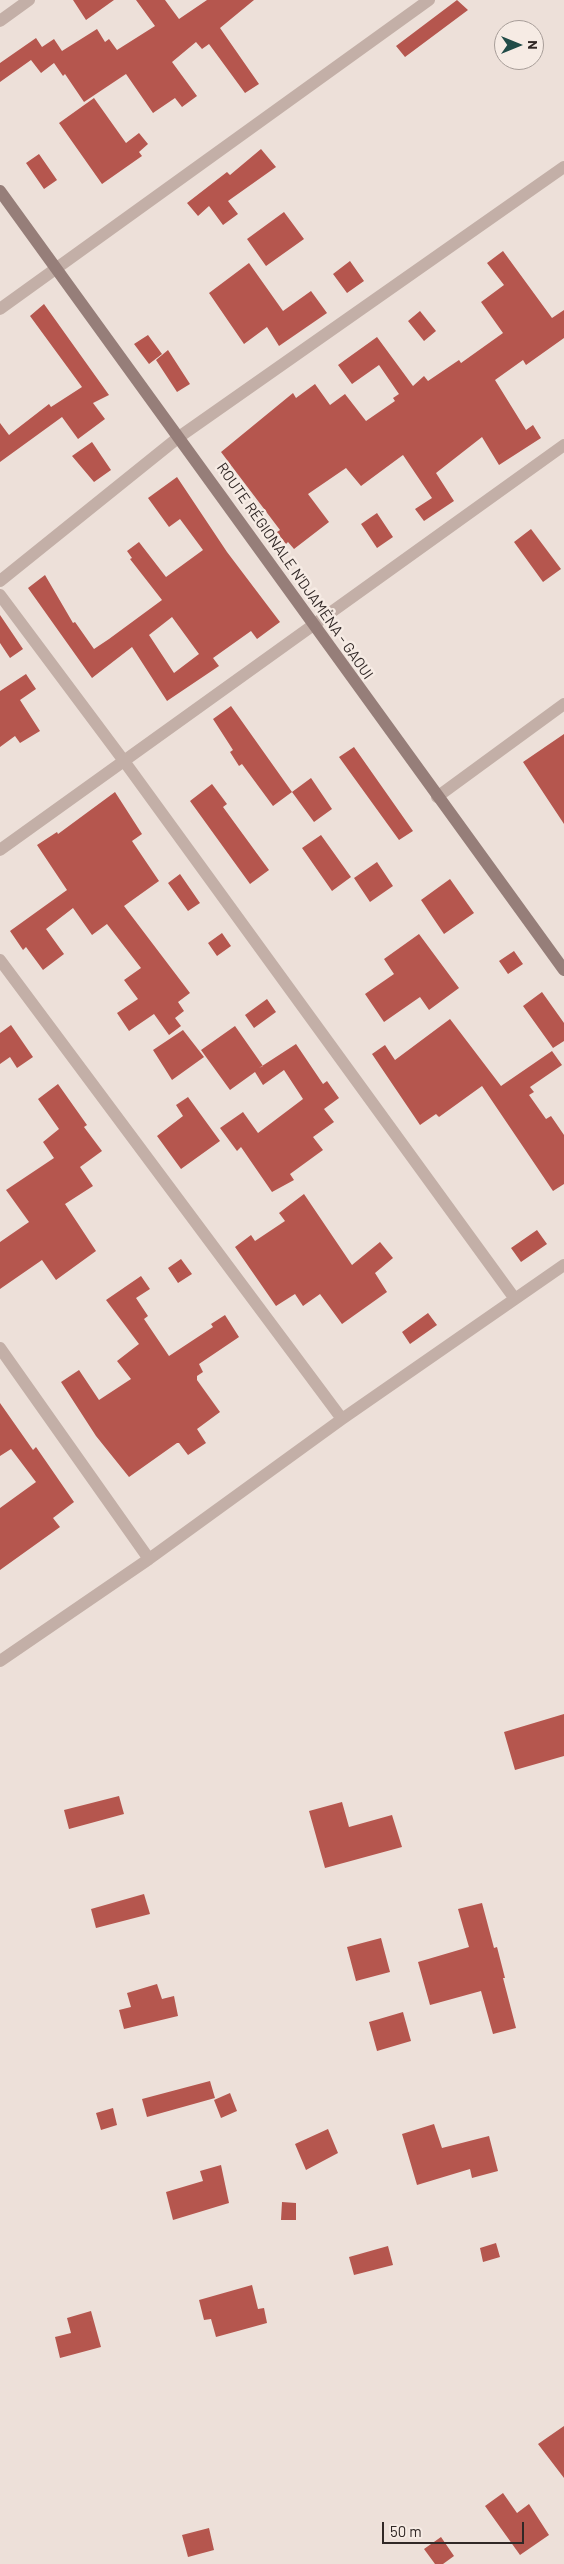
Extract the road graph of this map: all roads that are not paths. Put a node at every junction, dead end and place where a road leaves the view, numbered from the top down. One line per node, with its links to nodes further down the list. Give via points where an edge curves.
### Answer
1 (28, 0): 3 (street)
2 (429, 0): 6 (street)
3 (0, 21)
4 (564, 167): 8 (street)
5 (0, 191): 6 (street, ROUTE RÉGIONALE N'DJAMÉNA - GAOUI)
6 (56, 269): 7 (street); 8 (street, ROUTE RÉGIONALE N'DJAMÉNA - GAOUI)
7 (0, 309)
8 (179, 437): 10 (street); 12 (street, ROUTE RÉGIONALE N'DJAMÉNA - GAOUI)
9 (564, 445): 12 (street)
10 (0, 581)
11 (0, 595): 14 (street)
12 (313, 626): 14 (street); 15 (street, ROUTE RÉGIONALE N'DJAMÉNA - GAOUI)
13 (564, 704): 15 (street)
14 (124, 761): 16 (street); 20 (street)
15 (437, 796): 18 (street, ROUTE RÉGIONALE N'DJAMÉNA - GAOUI)
16 (0, 850)
17 (0, 960): 22 (street)
18 (564, 970)
19 (564, 1265): 20 (street)
20 (515, 1299): 22 (street)
21 (0, 1348): 23 (street)
22 (342, 1419): 23 (street)
23 (149, 1559): 24 (street)
24 (1, 1660)

